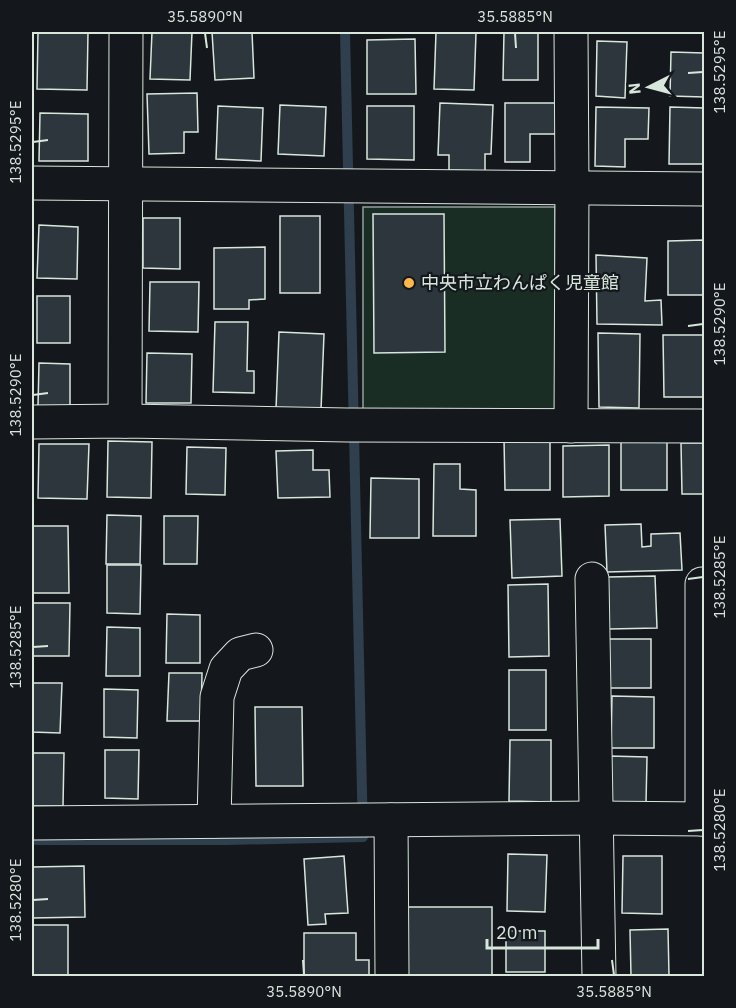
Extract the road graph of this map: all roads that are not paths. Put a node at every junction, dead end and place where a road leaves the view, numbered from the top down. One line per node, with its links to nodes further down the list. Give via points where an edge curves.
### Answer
1 (126, 32): 4 (street)
2 (571, 32): 5 (street)
3 (32, 183): 4 (street)
4 (124, 183): 5 (street); 7 (street)
5 (572, 187): 6 (street); 9 (street)
6 (705, 189)
7 (125, 421): 8 (street); 9 (street)
8 (32, 422)
9 (571, 426): 10 (street)
10 (705, 426)
11 (592, 579): 14 (street)
12 (702, 584): 15 (street)
13 (256, 650): 17 (street, via 240,654 226,669 217,697)
14 (597, 818): 15 (street); 16 (street); 20 (street)
15 (703, 819)
16 (389, 820): 17 (street); 19 (street)
17 (214, 821): 18 (street)
18 (32, 823)
19 (392, 976)
20 (599, 976)

